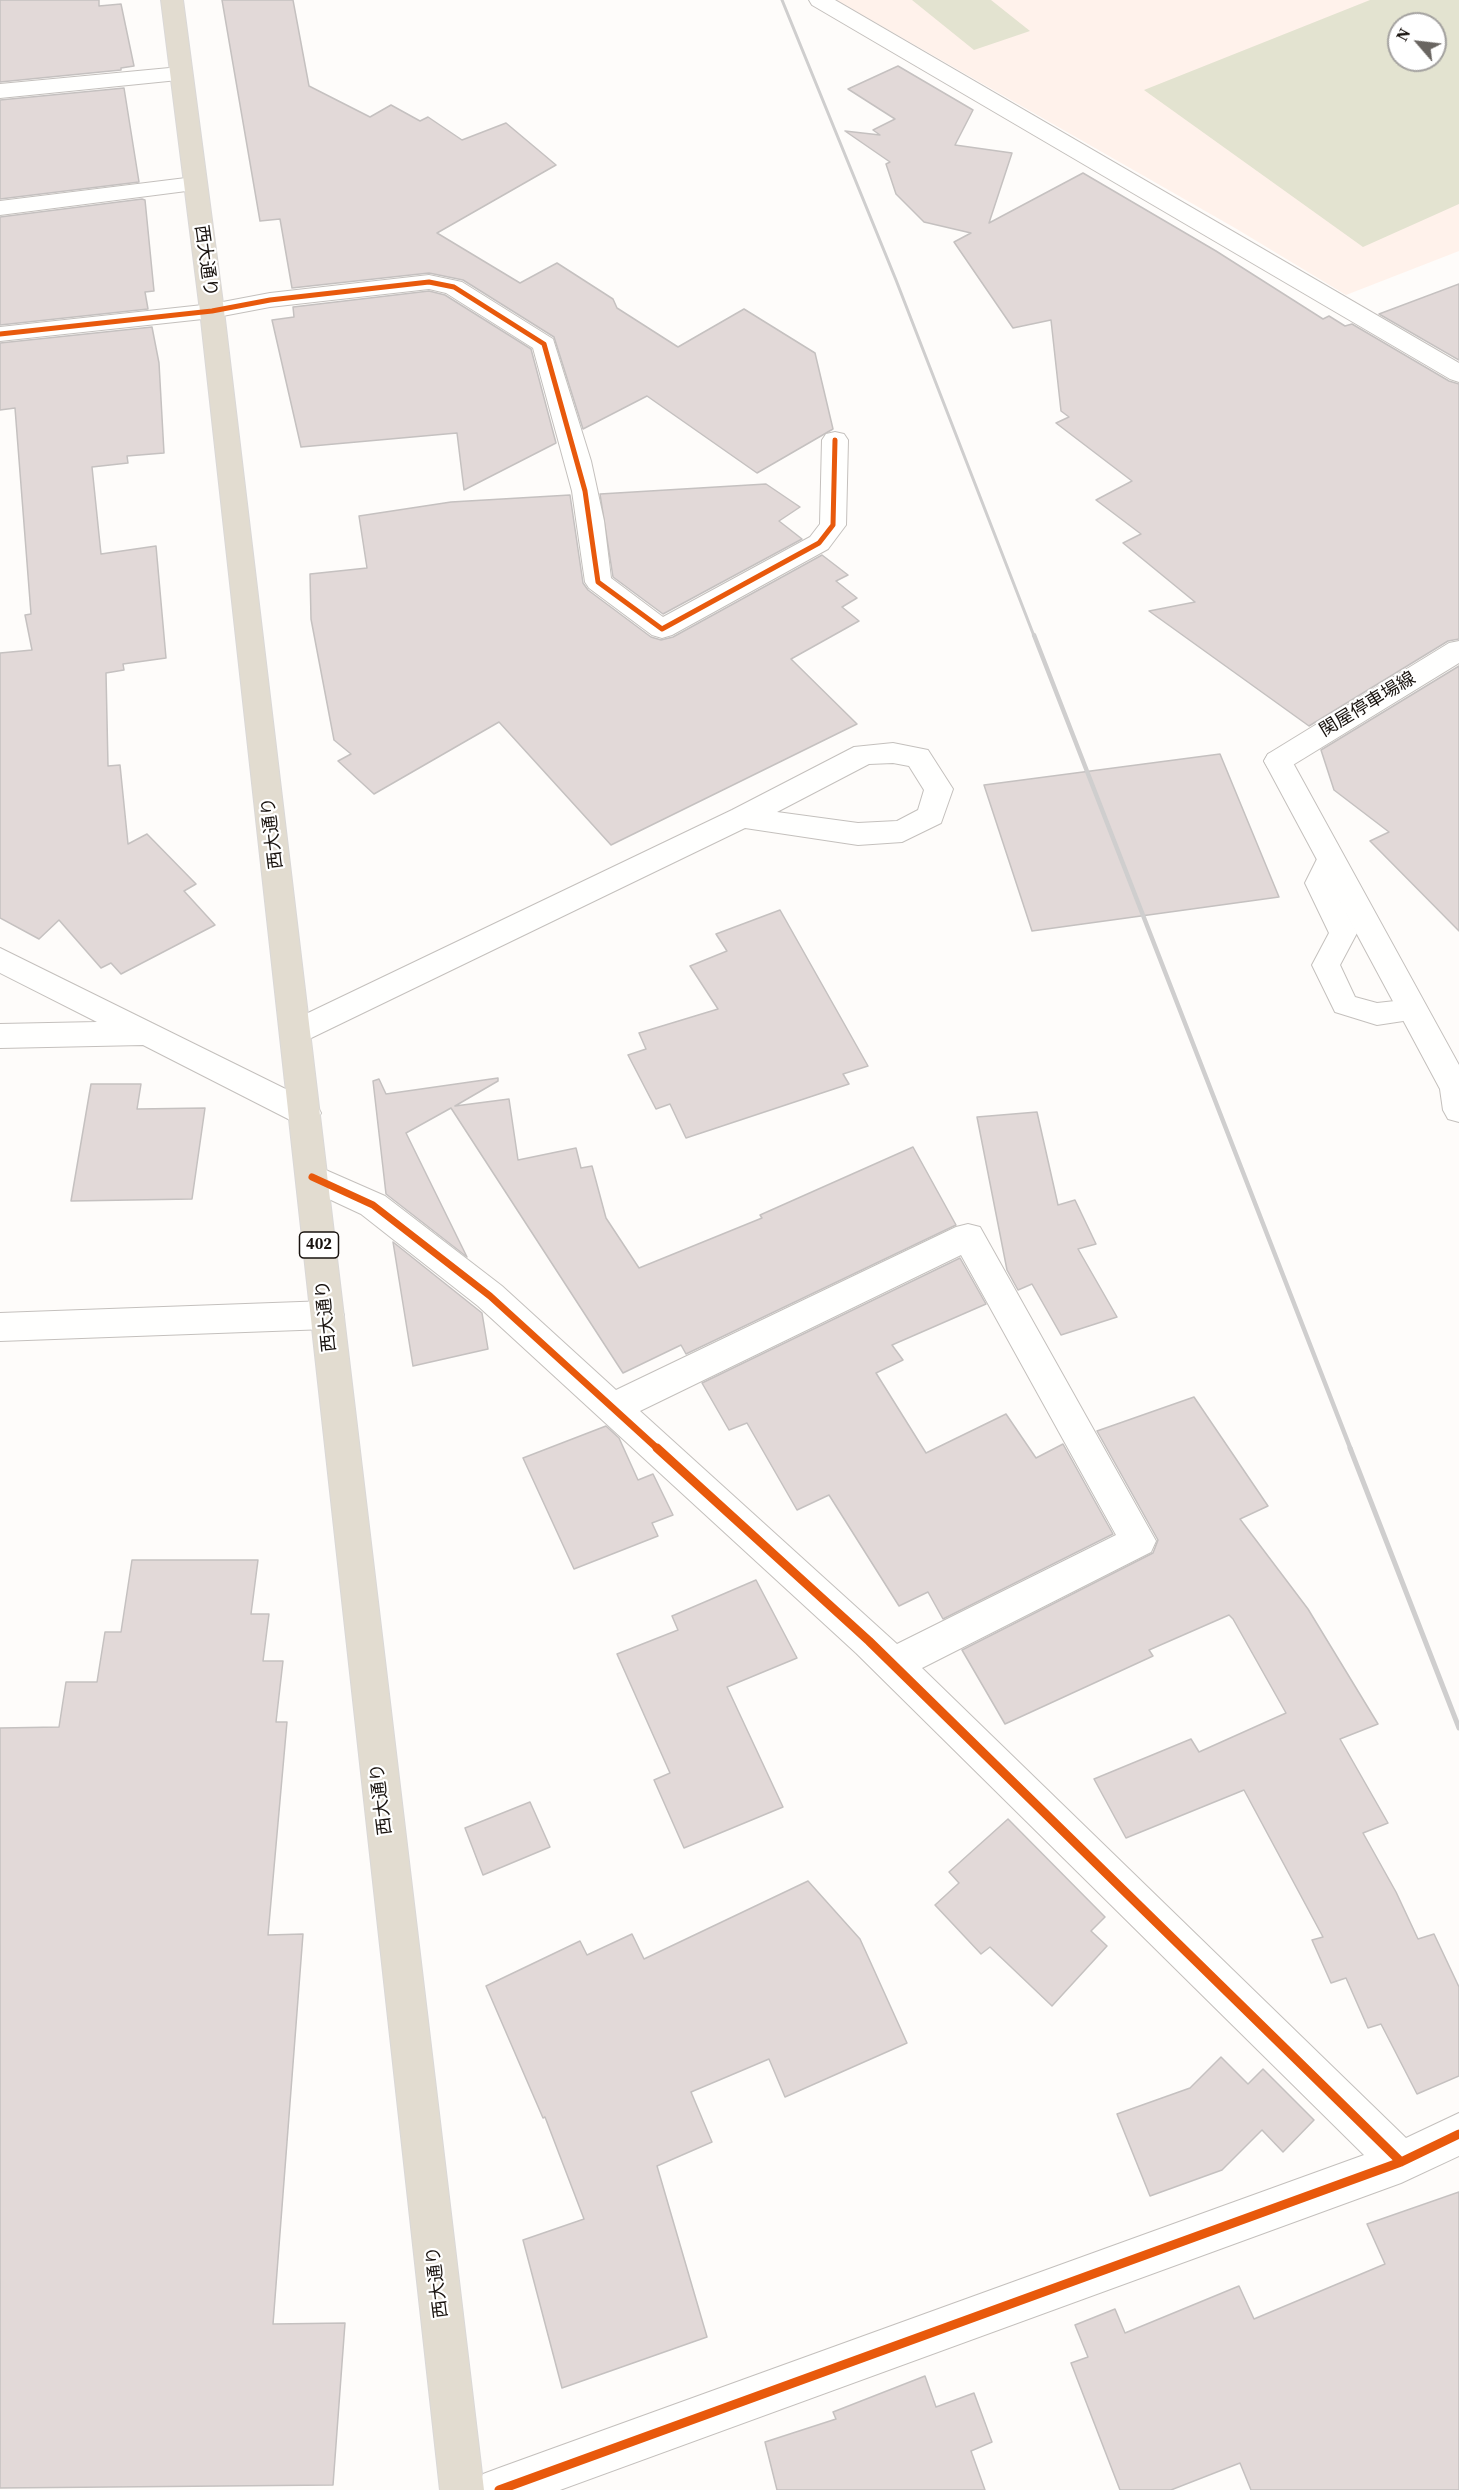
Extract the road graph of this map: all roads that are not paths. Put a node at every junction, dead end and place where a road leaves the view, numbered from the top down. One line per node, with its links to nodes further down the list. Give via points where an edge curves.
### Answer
1 (172, 0): 3 (highway, 西大通り / 402)
2 (820, 0): 9 (street)
3 (180, 74): 4 (street); 5 (highway, 西大通り / 402)
4 (0, 90)
5 (194, 184): 6 (street); 7 (highway, 西大通り / 402)
6 (0, 208)
7 (212, 311): 8 (street); 10 (street, via 270,300 429,282 454,287 544,344 576,453 598,582 662,629 819,543 833,525); 16 (highway, 西大通り / 402)
8 (0, 334)
9 (1459, 374)
10 (835, 440)
11 (1459, 650): 13 (street, 関屋停車場線, via 1278,761)
12 (742, 817): 12 (street, via 864,754 918,757 939,789 931,816 902,831 858,834); 16 (street)
13 (1330, 858): 15 (street); 15 (lane, via 1318,884 1343,933 1326,964 1345,1004 1377,1014)
14 (0, 959): 17 (street)
15 (1413, 1010): 19 (street, via 1456,1089)
16 (296, 1032): 20 (highway, 西大通り / 402)
17 (150, 1033): 18 (street); 20 (street)
18 (0, 1036)
19 (1459, 1110)
20 (304, 1113): 21 (highway, 西大通り / 402)
21 (312, 1177): 22 (highway, 西大通り / 402); 24 (street, via 373,1205 490,1296)
22 (327, 1315): 23 (street); 28 (highway, 西大通り / 402)
23 (0, 1327)
24 (612, 1408): 25 (street); 25 (street, via 968,1237 1138,1541)
25 (893, 1664): 27 (street)
26 (1459, 2134): 27 (street)
27 (1401, 2162): 29 (street)
28 (462, 2490)
29 (499, 2490)

